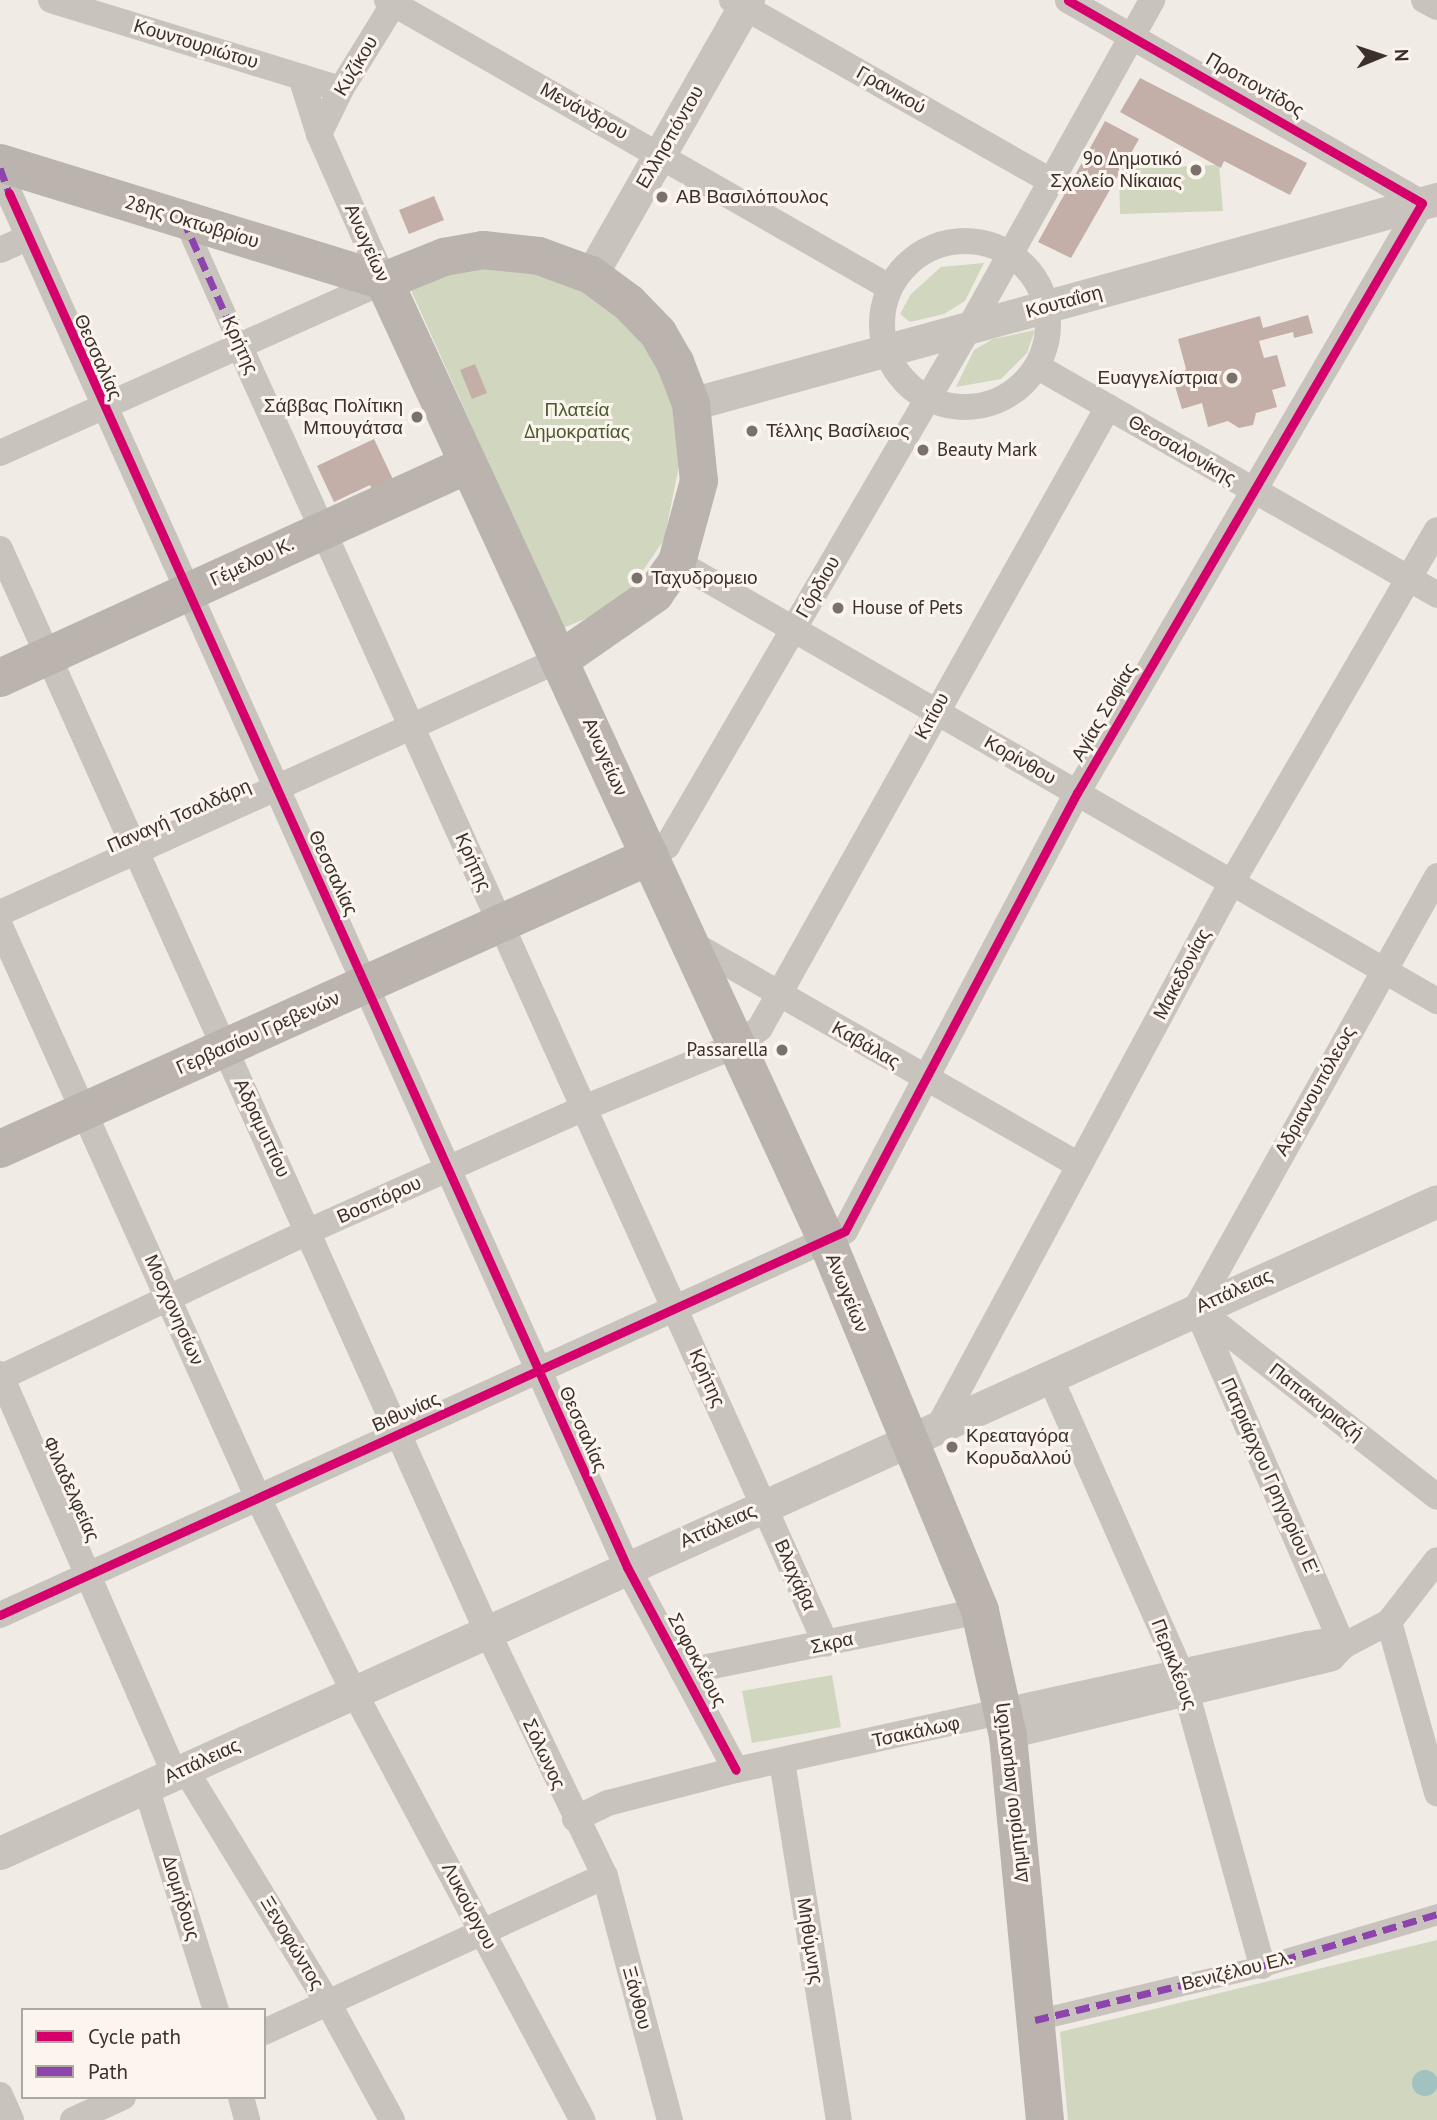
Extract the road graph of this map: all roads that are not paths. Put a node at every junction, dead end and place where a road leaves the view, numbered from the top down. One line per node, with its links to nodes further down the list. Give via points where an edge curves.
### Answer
1 (1068, 0): 8 (street, Προποντίδος)
2 (1152, 0): 8 (street, Γόρδιου)
3 (1424, 0): 7 (street)
4 (392, 1): 10 (street, Κυζίκου); 12 (street, Μενάνδρου)
5 (64, 2): 9 (street, Κουντουριώτου)
6 (741, 2): 12 (street, Ελλησπόντου); 14 (street, Γρανικού)
7 (1437, 7)
8 (1132, 35): 14 (street, Γόρδιου); 15 (street, Προποντίδος)
9 (301, 77): 10 (street, Κουντουριώτου); 11 (street, Ανωγείων)
10 (341, 89): 11 (street, Κυζίκου)
11 (319, 134): 21 (street, Ανωγείων)
12 (661, 153): 20 (street, Ελλησπόντου); 22 (street, Μενάνδρου)
13 (3, 175): 16 (main road, 28ης Οκτωβρίου); 17 (street, Θεσσαλίας)
14 (1050, 181): 19 (street, Γόρδιου)
15 (1430, 201): 23 (street, Κουταΐση); 34 (street, Αγίας Σοφίας)
16 (183, 219): 21 (main road, 28ης Οκτωβρίου); 25 (street, Κρήτης)
17 (25, 239): 18 (street); 30 (street, Θεσσαλίας)
18 (0, 250)
19 (1011, 250): 22 (street, via 984,241 944,242 917,254); 23 (street, via 1032,272); 24 (street, Γόρδιου)
20 (591, 275): 21 (main road, via 538,256 494,249 444,257); 29 (main road, via 629,303 658,333)
21 (384, 281): 25 (street); 33 (main road, Ανωγείων)
22 (889, 287): 26 (street, via 881,320)
23 (1049, 306): 24 (street, Κουταΐση); 27 (street, via 1048,337)
24 (969, 328): 26 (street, Κουταΐση); 28 (street, Γόρδιου)
25 (239, 345): 30 (street); 35 (street, Κρήτης)
26 (885, 351): 28 (street, via 900,377); 29 (street, Κουταΐση)
27 (1038, 367): 28 (street, via 1012,394 979,407 948,406); 31 (street, Θεσσαλονίκης)
28 (927, 399): 42 (street, Γόρδιου)
29 (691, 404): 38 (main road, via 699,481)
30 (101, 407): 32 (street); 40 (street, Θεσσαλίας)
31 (1108, 407): 34 (street, Θεσσαλονίκης); 46 (street, Κιτίου)
32 (0, 453)
33 (467, 465): 35 (main road, Γέμελου Κ.); 44 (main road, Ανωγείων)
34 (1254, 490): 39 (street, Θεσσαλονίκης); 49 (street, Αγίας Σοφίας)
35 (323, 530): 40 (main road, Γέμελου Κ.); 47 (street, Κρήτης)
36 (1437, 530): 39 (street, Μακεδονίας)
37 (0, 549): 43 (street, Αδραμυττίου)
38 (677, 562): 42 (street, Κορίνθου); 44 (main road, via 655,594)
39 (1409, 579): 41 (street, Θεσσαλονίκης); 53 (street, Μακεδονίας)
40 (185, 593): 43 (main road, Γέμελου Κ.); 48 (street, Θεσσαλίας)
41 (1437, 595)
42 (793, 629): 46 (street, Κορίνθου); 50 (street, Γόρδιου)
43 (48, 656): 45 (main road, Γέμελου Κ.); 51 (street, Αδραμυττίου)
44 (561, 659): 47 (street, Παναγή Τσαλδάρη); 50 (main road, Ανωγείων)
45 (0, 678)
46 (935, 711): 49 (street, Κορίνθου); 60 (street, Κιτίου)
47 (413, 728): 48 (street, Παναγή Τσαλδάρη); 55 (street, Κρήτης)
48 (275, 791): 51 (street, Παναγή Τσαλδάρη); 59 (street, Θεσσαλίας)
49 (1077, 793): 53 (street, Κορίνθου); 64 (street, Αγίας Σοφίας)
50 (659, 851): 55 (main road, Γερβασίου Γρεβενών); 57 (main road, Ανωγείων)
51 (137, 854): 54 (street, Παναγή Τσαλδάρη); 63 (street, Αδραμυττίου)
52 (1437, 876): 58 (street, Αδριανουπόλεως)
53 (1232, 882): 58 (street, Κορίνθου); 68 (street, Μακεδονίας)
54 (0, 913)
55 (501, 923): 59 (main road, Γερβασίου Γρεβενών); 65 (street, Κρήτης)
56 (0, 926): 66 (street, Μοσχονησίων)
57 (691, 943): 60 (street, Καβάλας); 62 (main road, Ανωγείων)
58 (1383, 969): 61 (street, Κορίνθου); 74 (street, Αδριανουπόλεως)
59 (366, 984): 63 (main road, Γερβασίου Γρεβενών); 69 (street, Θεσσαλίας)
60 (781, 995): 62 (street, Κιτίου); 64 (street, Καβάλας)
61 (1437, 1001)
62 (749, 1036): 65 (street, Βοσπόρου); 72 (main road, Ανωγείων)
63 (225, 1048): 66 (main road, Γερβασίου Γρεβενών); 71 (street, Αδραμυττίου)
64 (923, 1077): 68 (street, Καβάλας); 72 (street, Αγίας Σοφίας, via 845,1231)
65 (584, 1108): 69 (street, Βοσπόρου); 75 (street, Κρήτης)
66 (85, 1111): 67 (main road, Γερβασίου Γρεβενών); 73 (street, Μοσχονησίων)
67 (0, 1149)
68 (1079, 1165): 79 (street, Μακεδονίας)
69 (447, 1169): 71 (street, Βοσπόρου); 76 (street, Θεσσαλίας)
70 (1437, 1201): 74 (street, Αττάλειας)
71 (309, 1231): 73 (street, Βοσπόρου); 80 (street, Αδραμυττίου)
72 (827, 1241): 75 (street, Βιθυνίας); 81 (main road, Ανωγείων)
73 (168, 1296): 78 (street, Βοσπόρου); 83 (street, Μοσχονησίων)
74 (1196, 1308): 77 (street, Αττάλειας); 82 (street, Παπακυριαζή); 93 (street, Πατριάρχου Γρηγορίου Ε')
75 (677, 1310): 76 (street, Βιθυνίας); 84 (street, Κρήτης)
76 (538, 1373): 80 (street, Βιθυνίας); 86 (street, Θεσσαλίας)
77 (1049, 1375): 79 (street, Αττάλειας); 95 (street, Περικλέους)
78 (1, 1377): 87 (street, Φιλαδελφείας)
79 (940, 1424): 81 (street, Αττάλειας)
80 (399, 1434): 83 (street, Βιθυνίας); 91 (street, Αδραμυττίου)
81 (906, 1440): 84 (street, Αττάλειας); 88 (main road, Δημητρίου Διαμαντίδη)
82 (1437, 1497)
83 (258, 1498): 87 (street, Βιθυνίας); 96 (street, Μοσχονησίων)
84 (764, 1505): 86 (street, Αττάλειας); 92 (street, Βλαχάβα)
85 (1437, 1560): 90 (street)
86 (626, 1567): 91 (street, Αττάλειας); 94 (street, Σοφοκλέους)
87 (91, 1574): 89 (street, Βιθυνίας); 100 (street, Φιλαδελφείας)
88 (980, 1611): 92 (street, Σκρα); 97 (main road, Δημητρίου Διαμαντίδη)
89 (0, 1615)
90 (1389, 1622): 93 (street); 101 (street)
91 (487, 1631): 96 (street, Αττάλειας); 102 (street, Σόλωνος)
92 (825, 1644): 94 (street, Σκρα)
93 (1343, 1646): 95 (street, Τσακάλωφ, via 1312,1643)
94 (683, 1672): 99 (street, Σοφοκλέους)
95 (1184, 1684): 97 (street, Τσακάλωφ); 107 (street, Περικλέους)
96 (354, 1692): 100 (street, Αττάλειας); 106 (street, Λυκούργου)
97 (1006, 1725): 98 (street, Τσακάλωφ); 110 (main road, Δημητρίου Διαμαντίδη)
98 (782, 1761): 99 (street, Τσακάλωφ); 121 (street, Μηθύμνης)
99 (736, 1770): 102 (street, Τσακάλωφ, via 608,1803)
100 (168, 1776): 103 (street, Αττάλειας); 108 (street, Ξενοφώντος); 109 (street, Διομήδους)
101 (1437, 1793)
102 (575, 1819): 104 (street, Σόλωνος)
103 (0, 1853)
104 (605, 1876): 106 (street); 120 (street, Ξάνθου)
105 (1437, 1914): 107 (street, Βενιζέλου Ελ.)
106 (483, 1932): 108 (street); 119 (street, Λυκούργου)
107 (1262, 1966): 110 (street, Βενιζέλου Ελ.)
108 (328, 2003): 111 (street); 118 (street, Ξενοφώντος)
109 (216, 2008)
110 (1035, 2020): 122 (main road, Δημητρίου Διαμαντίδη)
111 (266, 2031)
112 (0, 2095): 115 (street)
113 (119, 2099): 116 (street)
114 (242, 2099): 117 (street)
115 (11, 2120)
116 (73, 2120)
117 (247, 2120)
118 (392, 2120)
119 (583, 2120)
120 (670, 2120)
121 (839, 2120)
122 (1045, 2120)

